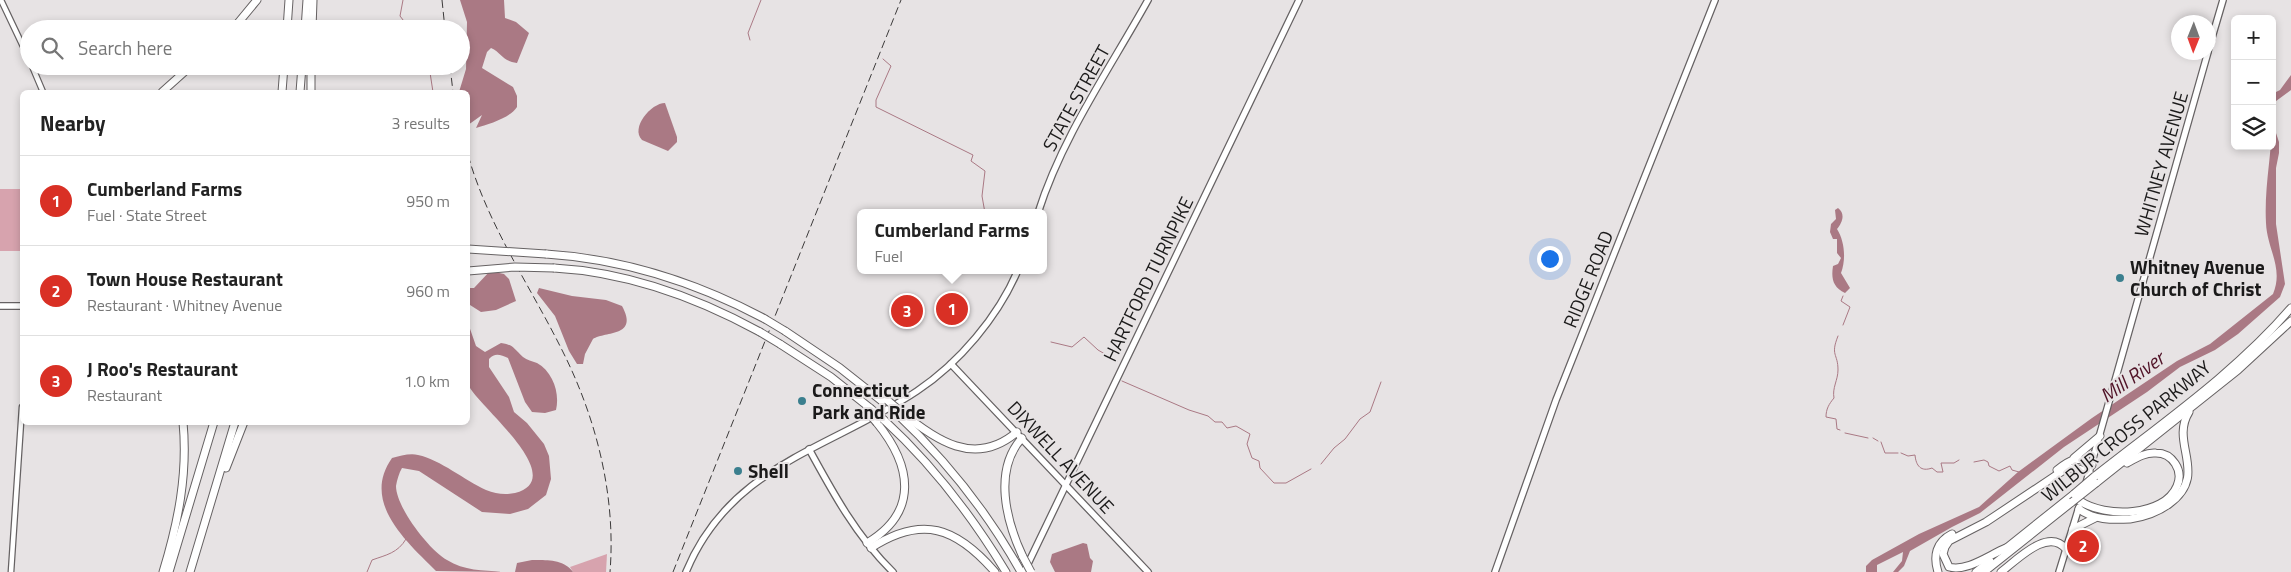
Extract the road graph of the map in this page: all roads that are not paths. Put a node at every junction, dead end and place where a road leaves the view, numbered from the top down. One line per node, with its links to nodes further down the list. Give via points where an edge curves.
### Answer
1 (1, 0): 15 (street)
2 (257, 0): 10 (highway)
3 (289, 0): 11 (highway)
4 (307, 0): 12 (highway)
5 (313, 0): 13 (highway)
6 (1148, 0): 27 (main road, STATE STREET, via 1071,134)
7 (1299, 0): 50 (main road, HARTFORD TURNPIKE)
8 (1715, 0): 69 (main road, RIDGE ROAD, via 1556,400)
9 (2223, 0): 14 (main road, WHITNEY AVENUE)
10 (240, 20)
11 (288, 20)
12 (306, 20)
13 (312, 20)
14 (2216, 24)
15 (20, 40)
16 (2206, 60): 45 (main road, WHITNEY AVENUE)
17 (36, 75): 22 (street)
18 (181, 75): 23 (highway)
19 (283, 75): 24 (highway)
20 (301, 75): 25 (highway)
21 (311, 75): 26 (highway)
22 (42, 90)
23 (164, 90)
24 (282, 90)
25 (300, 90)
26 (311, 90)
27 (1039, 209)
28 (470, 250): 37 (highway, bridge, via 601,260 654,272 765,319)
29 (470, 271): 38 (highway, bridge, via 554,268 599,272 653,286 760,332 851,392 854,399)
30 (1016, 274): 35 (main road, via 995,311)
31 (0, 306): 32 (main road)
32 (20, 306)
33 (2291, 308): 49 (highway, WILBUR CROSS PARKWAY, via 2240,359)
34 (2291, 321): 36 (highway, WILBUR CROSS PARKWAY)
35 (951, 364): 44 (main road, DIXWELL AVENUE); 46 (main road, via 904,399)
36 (2191, 407): 48 (highway, WILBUR CROSS PARKWAY); 53 (highway, via 2182,427 2189,475 2180,495 2144,516)
37 (898, 412): 44 (highway, via 935,438 961,447 991,447); 58 (highway, via 958,478)
38 (880, 421): 55 (highway, via 897,455 904,477 904,496 894,522); 66 (highway, via 916,452 955,497)
39 (21, 425): 59 (street)
40 (183, 425): 60 (highway, via 183,484)
41 (213, 425): 61 (highway)
42 (234, 425): 51 (highway)
43 (243, 425): 51 (highway, via 224,474)
44 (1020, 435): 50 (main road, DIXWELL AVENUE); 67 (highway, bridge, via 1008,462 1005,490 1011,525)
45 (2100, 436): 47 (highway); 49 (main road, WHITNEY AVENUE)
46 (809, 449): 55 (main road); 63 (main road, via 767,474 733,503 695,550)
47 (2071, 460): 49 (highway, via 2081,459); 70 (highway, via 1989,515 1942,541 1936,551)
48 (2115, 468): 49 (highway, WILBUR CROSS PARKWAY); 52 (highway, via 2143,455 2160,453 2175,462 2179,482 2163,501 2134,512 2111,512)
49 (2093, 474): 52 (main road, WHITNEY AVENUE); 56 (highway, WILBUR CROSS PARKWAY, bridge, via 2074,494); 56 (highway, via 2074,468 2064,470 1986,522 1949,541 1943,554 1949,567 1965,570); 72 (highway, WILBUR CROSS PARKWAY, bridge, via 2072,502)
50 (1066, 484): 58 (main road, HARTFORD TURNPIKE); 68 (main road, DIXWELL AVENUE)
51 (215, 488): 62 (highway)
52 (2080, 505): 53 (highway); 54 (main road, WHITNEY AVENUE)
53 (2095, 518): 54 (highway)
54 (2073, 529): 57 (main road, WHITNEY AVENUE)
55 (869, 546): 64 (main road); 65 (highway, via 906,530 933,530 968,547)
56 (2006, 548): 71 (highway, WILBUR CROSS PARKWAY)
57 (2066, 549): 73 (highway, via 2058,542 2044,542); 74 (main road, WHITNEY AVENUE)
58 (1021, 570)
59 (11, 572)
60 (163, 572)
61 (169, 572)
62 (190, 572)
63 (686, 572)
64 (893, 572)
65 (995, 572)
66 (1006, 572)
67 (1031, 572)
68 (1148, 572)
69 (1496, 572)
70 (1938, 572)
71 (1976, 572)
72 (1984, 572)
73 (2001, 572)
74 (2059, 572)

